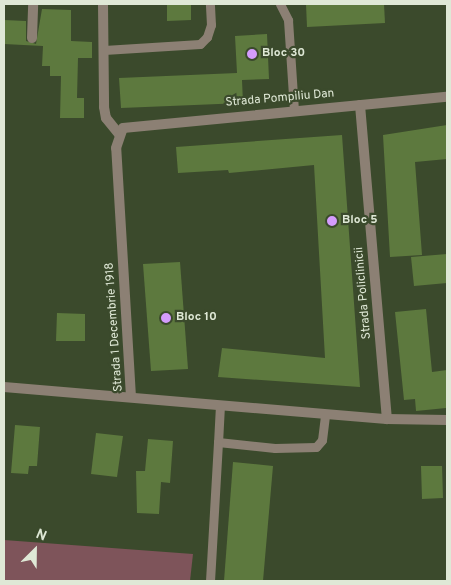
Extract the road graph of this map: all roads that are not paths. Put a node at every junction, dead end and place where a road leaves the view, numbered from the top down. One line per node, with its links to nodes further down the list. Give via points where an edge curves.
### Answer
1 (33, 4): 5 (street)
2 (104, 4): 6 (street)
3 (210, 4): 6 (lane, via 211,25 207,37 200,44)
4 (280, 4): 9 (lane, via 288,20)
5 (32, 38)
6 (104, 50): 10 (street, via 104,107 106,118)
7 (447, 97): 8 (street, Strada Pompiliu Dan)
8 (360, 105): 9 (street, Strada Pompiliu Dan); 15 (street, Strada Policlinicii)
9 (294, 110): 10 (street, Strada Pompiliu Dan, via 132,124)
10 (119, 134): 12 (street, Strada 1 Decembrie 1918, via 116,148)
11 (4, 387): 12 (street)
12 (131, 397): 13 (street, Strada 1 Decembrie 1918)
13 (220, 405): 14 (street, Strada 1 Decembrie 1918); 17 (lane)
14 (325, 414): 15 (street, Strada 1 Decembrie 1918); 17 (lane, via 322,440 309,449)
15 (387, 419): 16 (street, Strada 1 Decembrie 1918)
16 (447, 420)
17 (218, 442): 18 (lane)
18 (210, 581)

